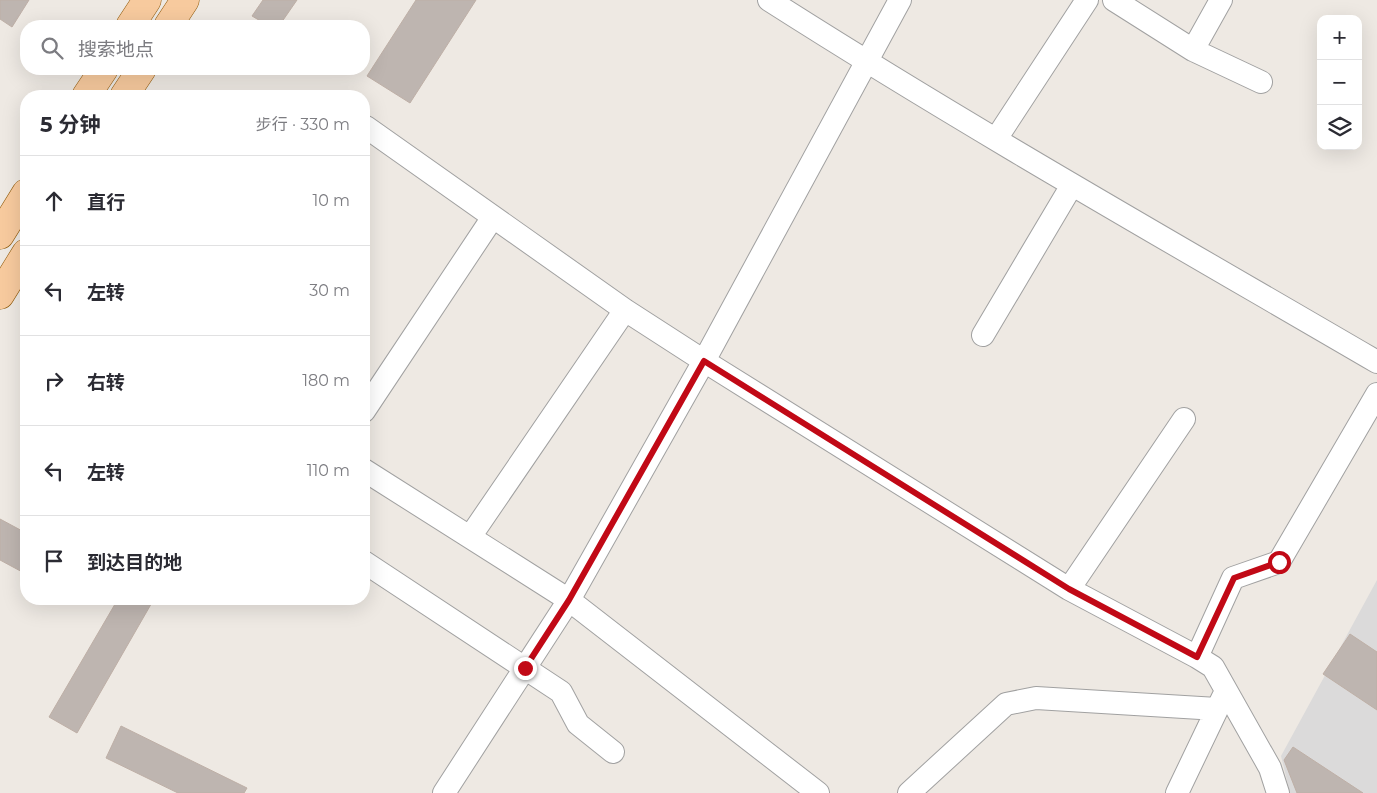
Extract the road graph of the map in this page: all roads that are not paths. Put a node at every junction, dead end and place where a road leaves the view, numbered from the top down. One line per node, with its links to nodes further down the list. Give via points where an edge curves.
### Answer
1 (146, 0): 8 (main road)
2 (184, 0): 9 (main road)
3 (769, 0): 11 (street)
4 (900, 0): 11 (street)
5 (1087, 0): 18 (street)
6 (1114, 0): 10 (street)
7 (1221, 0): 10 (street)
8 (134, 20)
9 (172, 20)
10 (1193, 50): 14 (street)
11 (866, 62): 18 (street); 27 (street)
12 (100, 75): 15 (main road)
13 (138, 75): 16 (main road)
14 (1261, 82)
15 (90, 90)
16 (128, 90)
17 (370, 130): 21 (street)
18 (996, 139): 19 (street)
19 (1072, 184): 26 (street); 28 (street)
20 (20, 203): 22 (main road)
21 (493, 217): 25 (street); 30 (street)
22 (0, 235)
23 (20, 264): 24 (main road)
24 (0, 295)
25 (625, 310): 27 (street); 33 (street)
26 (983, 335)
27 (704, 361): 35 (street); 36 (street)
28 (1377, 362)
29 (1377, 394): 37 (street, via 1279,562 1234,578)
30 (370, 402)
31 (1184, 420): 35 (street)
32 (370, 474): 33 (street)
33 (470, 538): 36 (street)
34 (370, 566): 38 (street)
35 (1069, 589): 37 (street)
36 (569, 600): 38 (street); 41 (street)
37 (1197, 657): 39 (street, via 1213,667)
38 (525, 668): 40 (street, via 562,692 578,724); 42 (street)
39 (1222, 700): 43 (street, via 1036,698 1006,704); 44 (street); 45 (street, via 1270,768)
40 (613, 752)
41 (816, 792)
42 (444, 793)
43 (909, 793)
44 (1177, 793)
45 (1278, 793)

